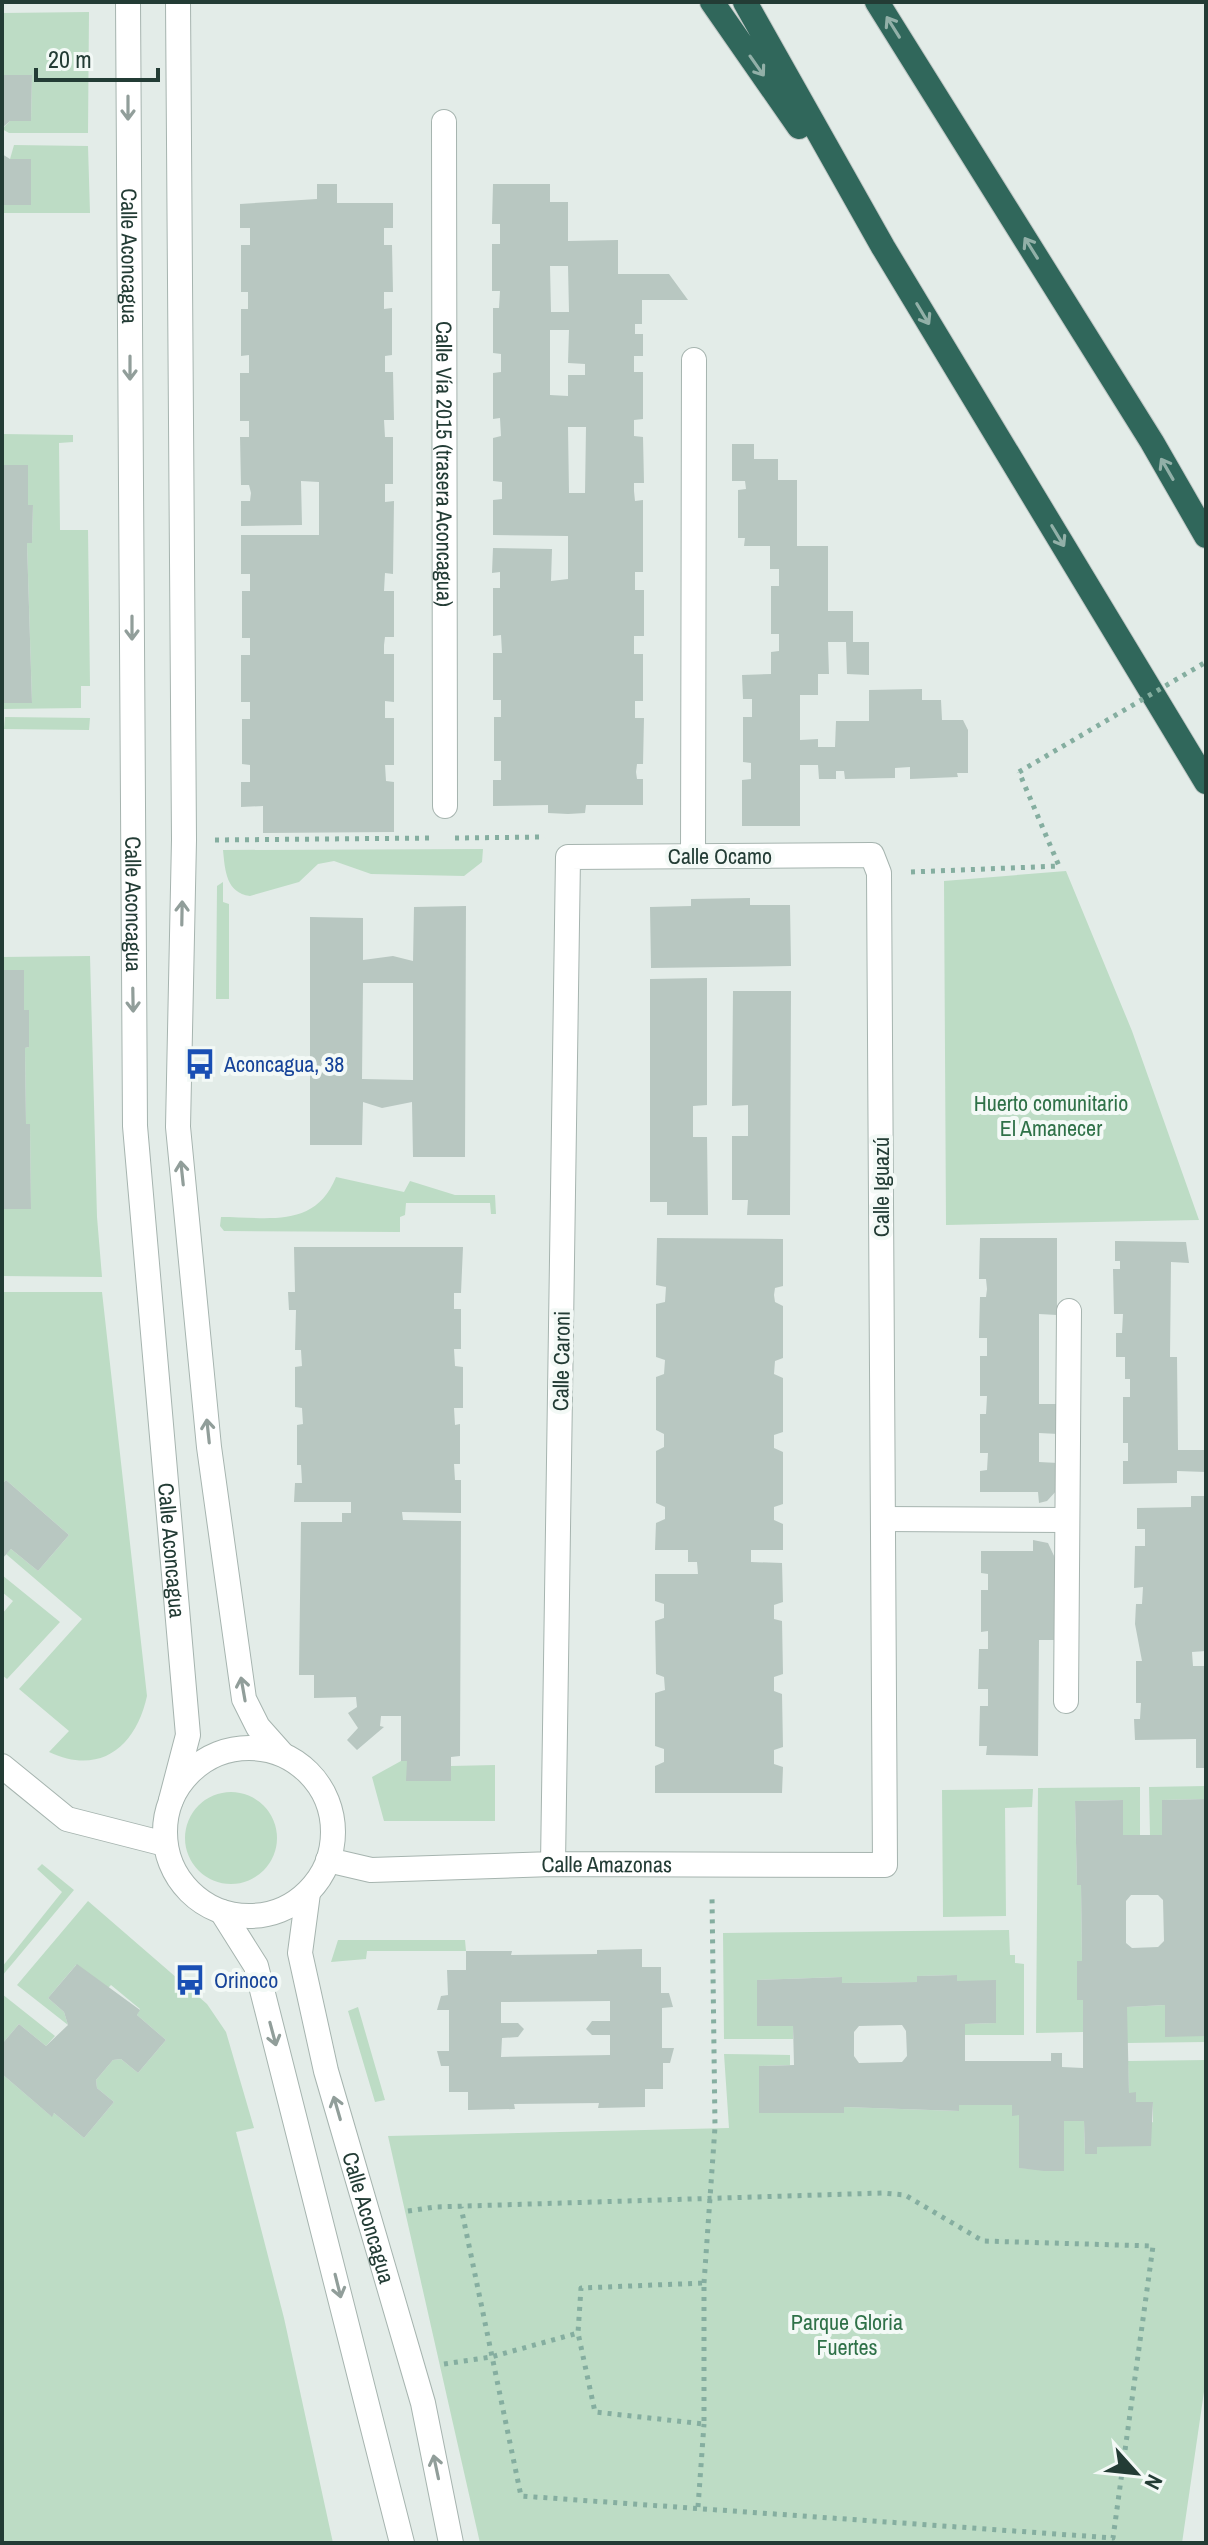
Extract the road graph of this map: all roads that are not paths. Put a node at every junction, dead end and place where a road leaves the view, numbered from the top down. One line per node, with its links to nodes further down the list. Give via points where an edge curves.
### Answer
1 (128, 2): 21 (street, Calle Aconcagua, one-way to 21, via 135,1126 188,1735)
2 (178, 2): 19 (street, one-way to 2, via 258,1727 244,1699 209,1447 178,1127 184,840)
3 (712, 2): 7 (highway, one-way to 7)
4 (745, 2): 7 (highway)
5 (877, 2): 9 (highway, one-way to 5)
6 (444, 122): 11 (street, Calle Vía 2015 (trasera Aconcagua))
7 (883, 247): 10 (highway, one-way to 10)
8 (694, 360): 12 (street)
9 (1206, 536)
10 (1206, 782)
11 (445, 806)
12 (693, 856): 13 (street, Calle Ocamo); 14 (street, Calle Ocamo)
13 (568, 857): 24 (street, Calle Caroni)
14 (876, 864): 16 (street, Calle Iguazú)
15 (1069, 1311): 17 (street)
16 (883, 1519): 17 (street); 25 (street, Calle Iguazú)
17 (1067, 1520): 18 (street)
18 (1066, 1701)
19 (282, 1754): 21 (street, via 257,1748 230,1750 205,1760 185,1777); 23 (street, via 304,1768 325,1798 333,1835)
20 (2, 1766): 22 (street, via 67,1819)
21 (171, 1800): 22 (street)
22 (165, 1844): 27 (street, via 175,1873 195,1897)
23 (328, 1860): 24 (street, Calle Amazonas, via 371,1870); 26 (street)
24 (553, 1864): 25 (street, Calle Amazonas)
25 (885, 1865)
26 (308, 1893): 27 (street, via 267,1915); 29 (street, Calle Aconcagua, one-way to 26, via 423,2403 300,1953)
27 (222, 1912): 28 (street, Calle Aconcagua, one-way to 28, via 256,1966)
28 (402, 2543)
29 (451, 2543)

